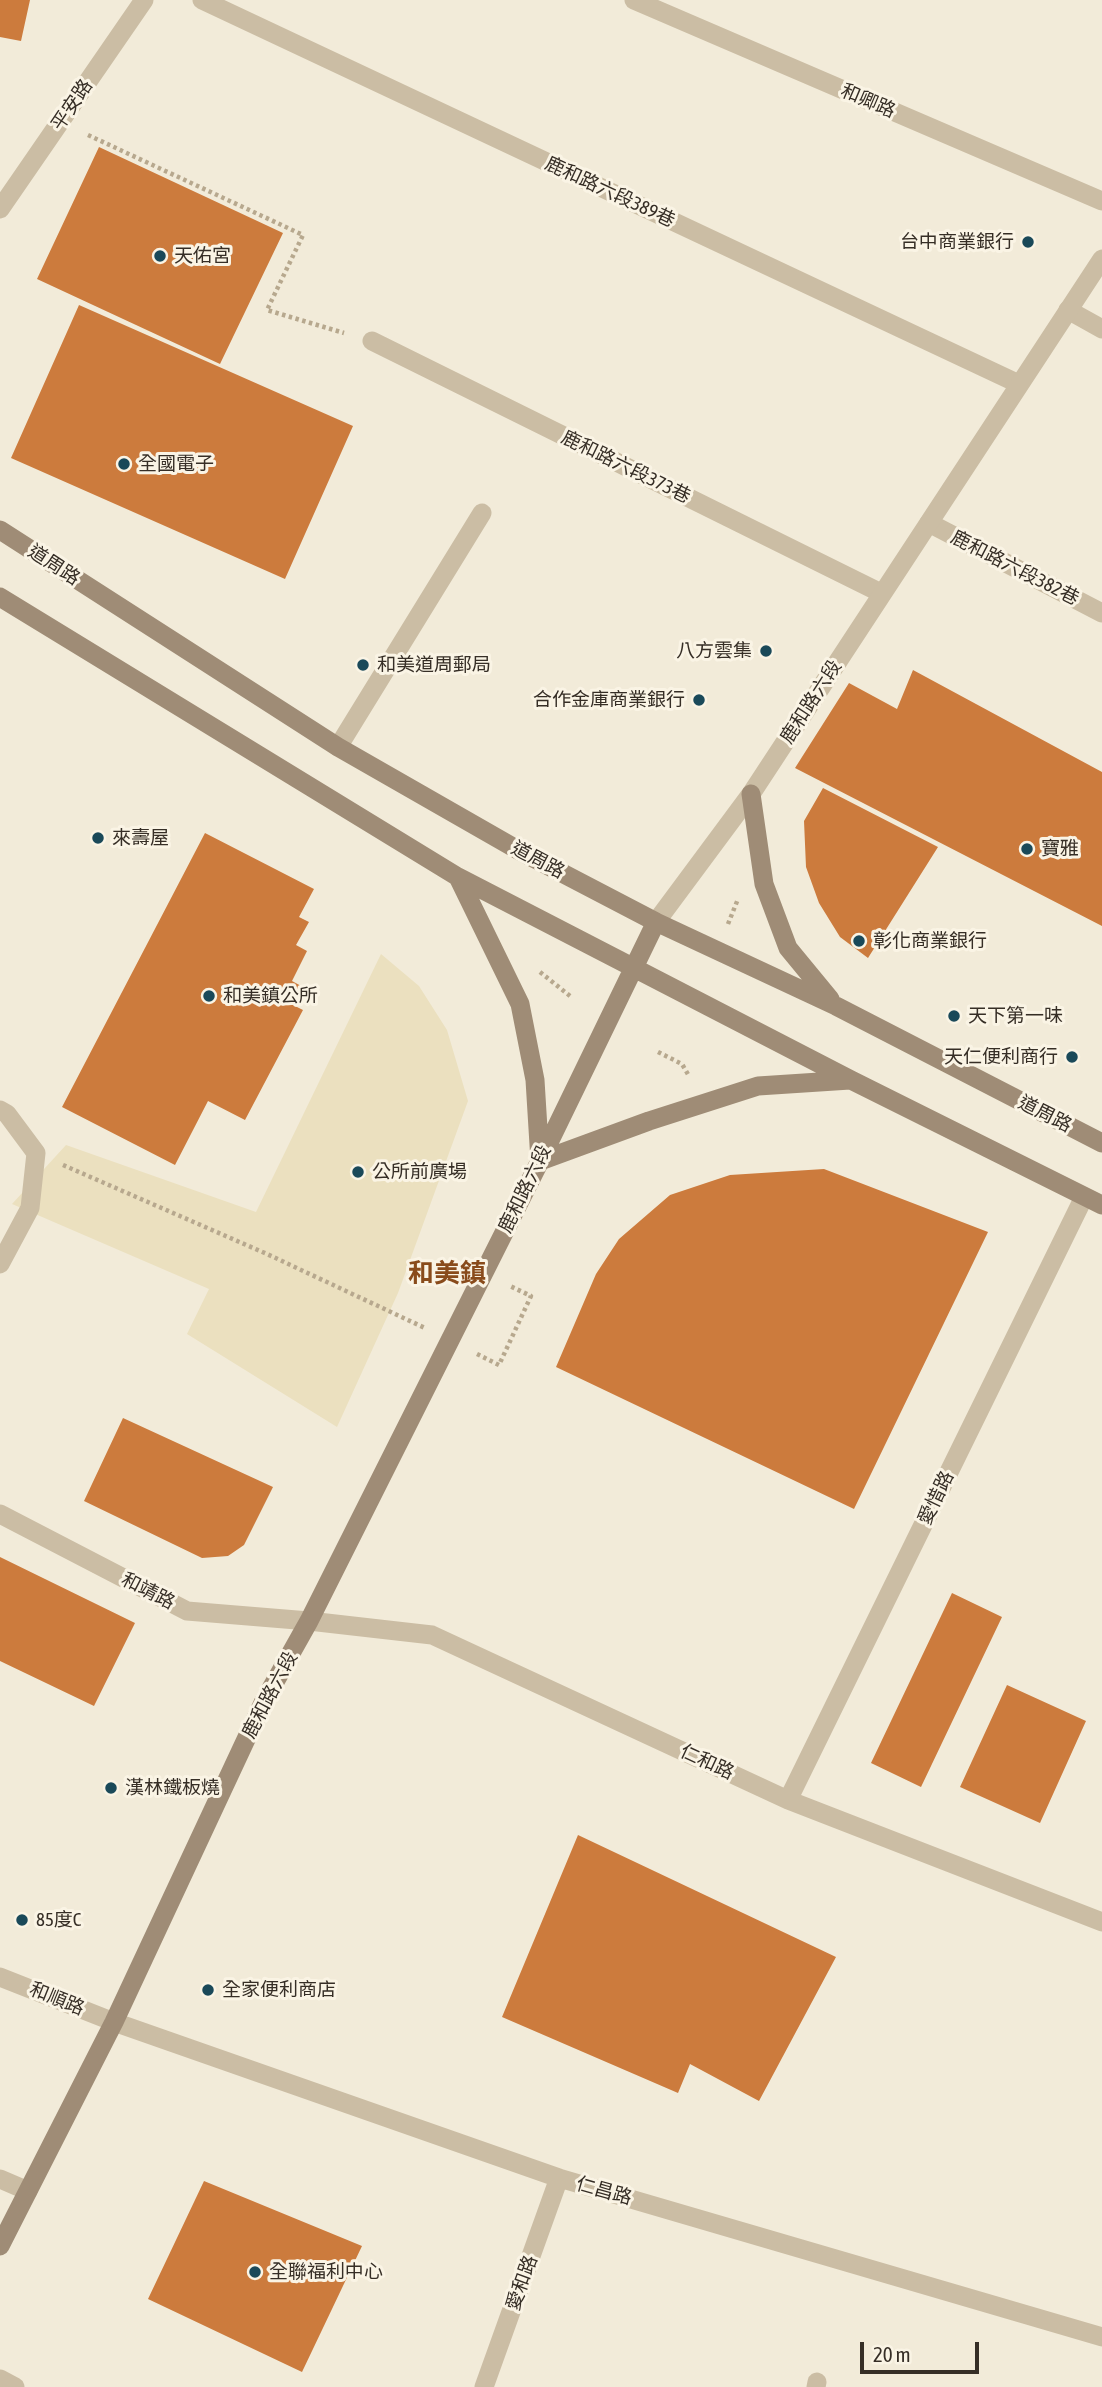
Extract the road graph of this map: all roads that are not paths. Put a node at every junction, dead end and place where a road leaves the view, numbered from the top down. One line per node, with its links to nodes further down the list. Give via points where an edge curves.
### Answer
1 (144, 0): 5 (street, 平安路)
2 (202, 0): 10 (street, 鹿和路六段389巷)
3 (634, 0): 4 (street, 和卿路)
4 (1102, 201)
5 (0, 209)
6 (1102, 259): 7 (street, 鹿和路六段)
7 (1068, 310): 8 (street); 10 (street, 鹿和路六段)
8 (1102, 329)
9 (372, 341): 14 (street, 鹿和路六段373巷)
10 (1019, 384): 12 (street, 鹿和路六段)
11 (482, 513): 17 (street)
12 (929, 523): 14 (street, 鹿和路六段); 16 (street, 鹿和路六段382巷)
13 (0, 530): 17 (main road, 道周路)
14 (881, 593): 18 (street, 鹿和路六段)
15 (0, 597): 19 (main road)
16 (1102, 613)
17 (338, 747): 20 (main road, 道周路)
18 (751, 794): 20 (street, 鹿和路六段); 22 (main road, via 764,884 788,948)
19 (458, 877): 21 (main road); 26 (main road, via 520,1004 535,1080)
20 (656, 922): 21 (main road, 鹿和路六段); 22 (main road, 道周路)
21 (633, 966): 23 (main road); 26 (main road, 鹿和路六段)
22 (836, 1006): 25 (main road, 道周路)
23 (851, 1080): 26 (main road, via 758,1086); 27 (main road)
24 (0, 1110): 28 (street, via 36,1153 30,1208)
25 (1102, 1143)
26 (540, 1161): 30 (main road, 鹿和路六段)
27 (1093, 1201): 31 (street, 愛惜路)
28 (0, 1264)
29 (0, 1514): 30 (street, 和靖路, via 187,1611)
30 (310, 1621): 31 (street, 仁和路, via 432,1635); 34 (main road, 鹿和路六段, via 263,1703)
31 (788, 1800): 32 (street, 仁和路)
32 (1102, 1922)
33 (0, 1976): 34 (street, 和順路)
34 (114, 2022): 35 (street, 仁昌路); 37 (main road, 鹿和路六段)
35 (559, 2178): 39 (street, 仁昌路); 42 (street, 愛和路)
36 (0, 2179): 37 (street)
37 (28, 2191): 38 (main road, 鹿和路六段)
38 (0, 2246)
39 (1102, 2337)
40 (0, 2379): 41 (street)
41 (15, 2387)
42 (484, 2387)

